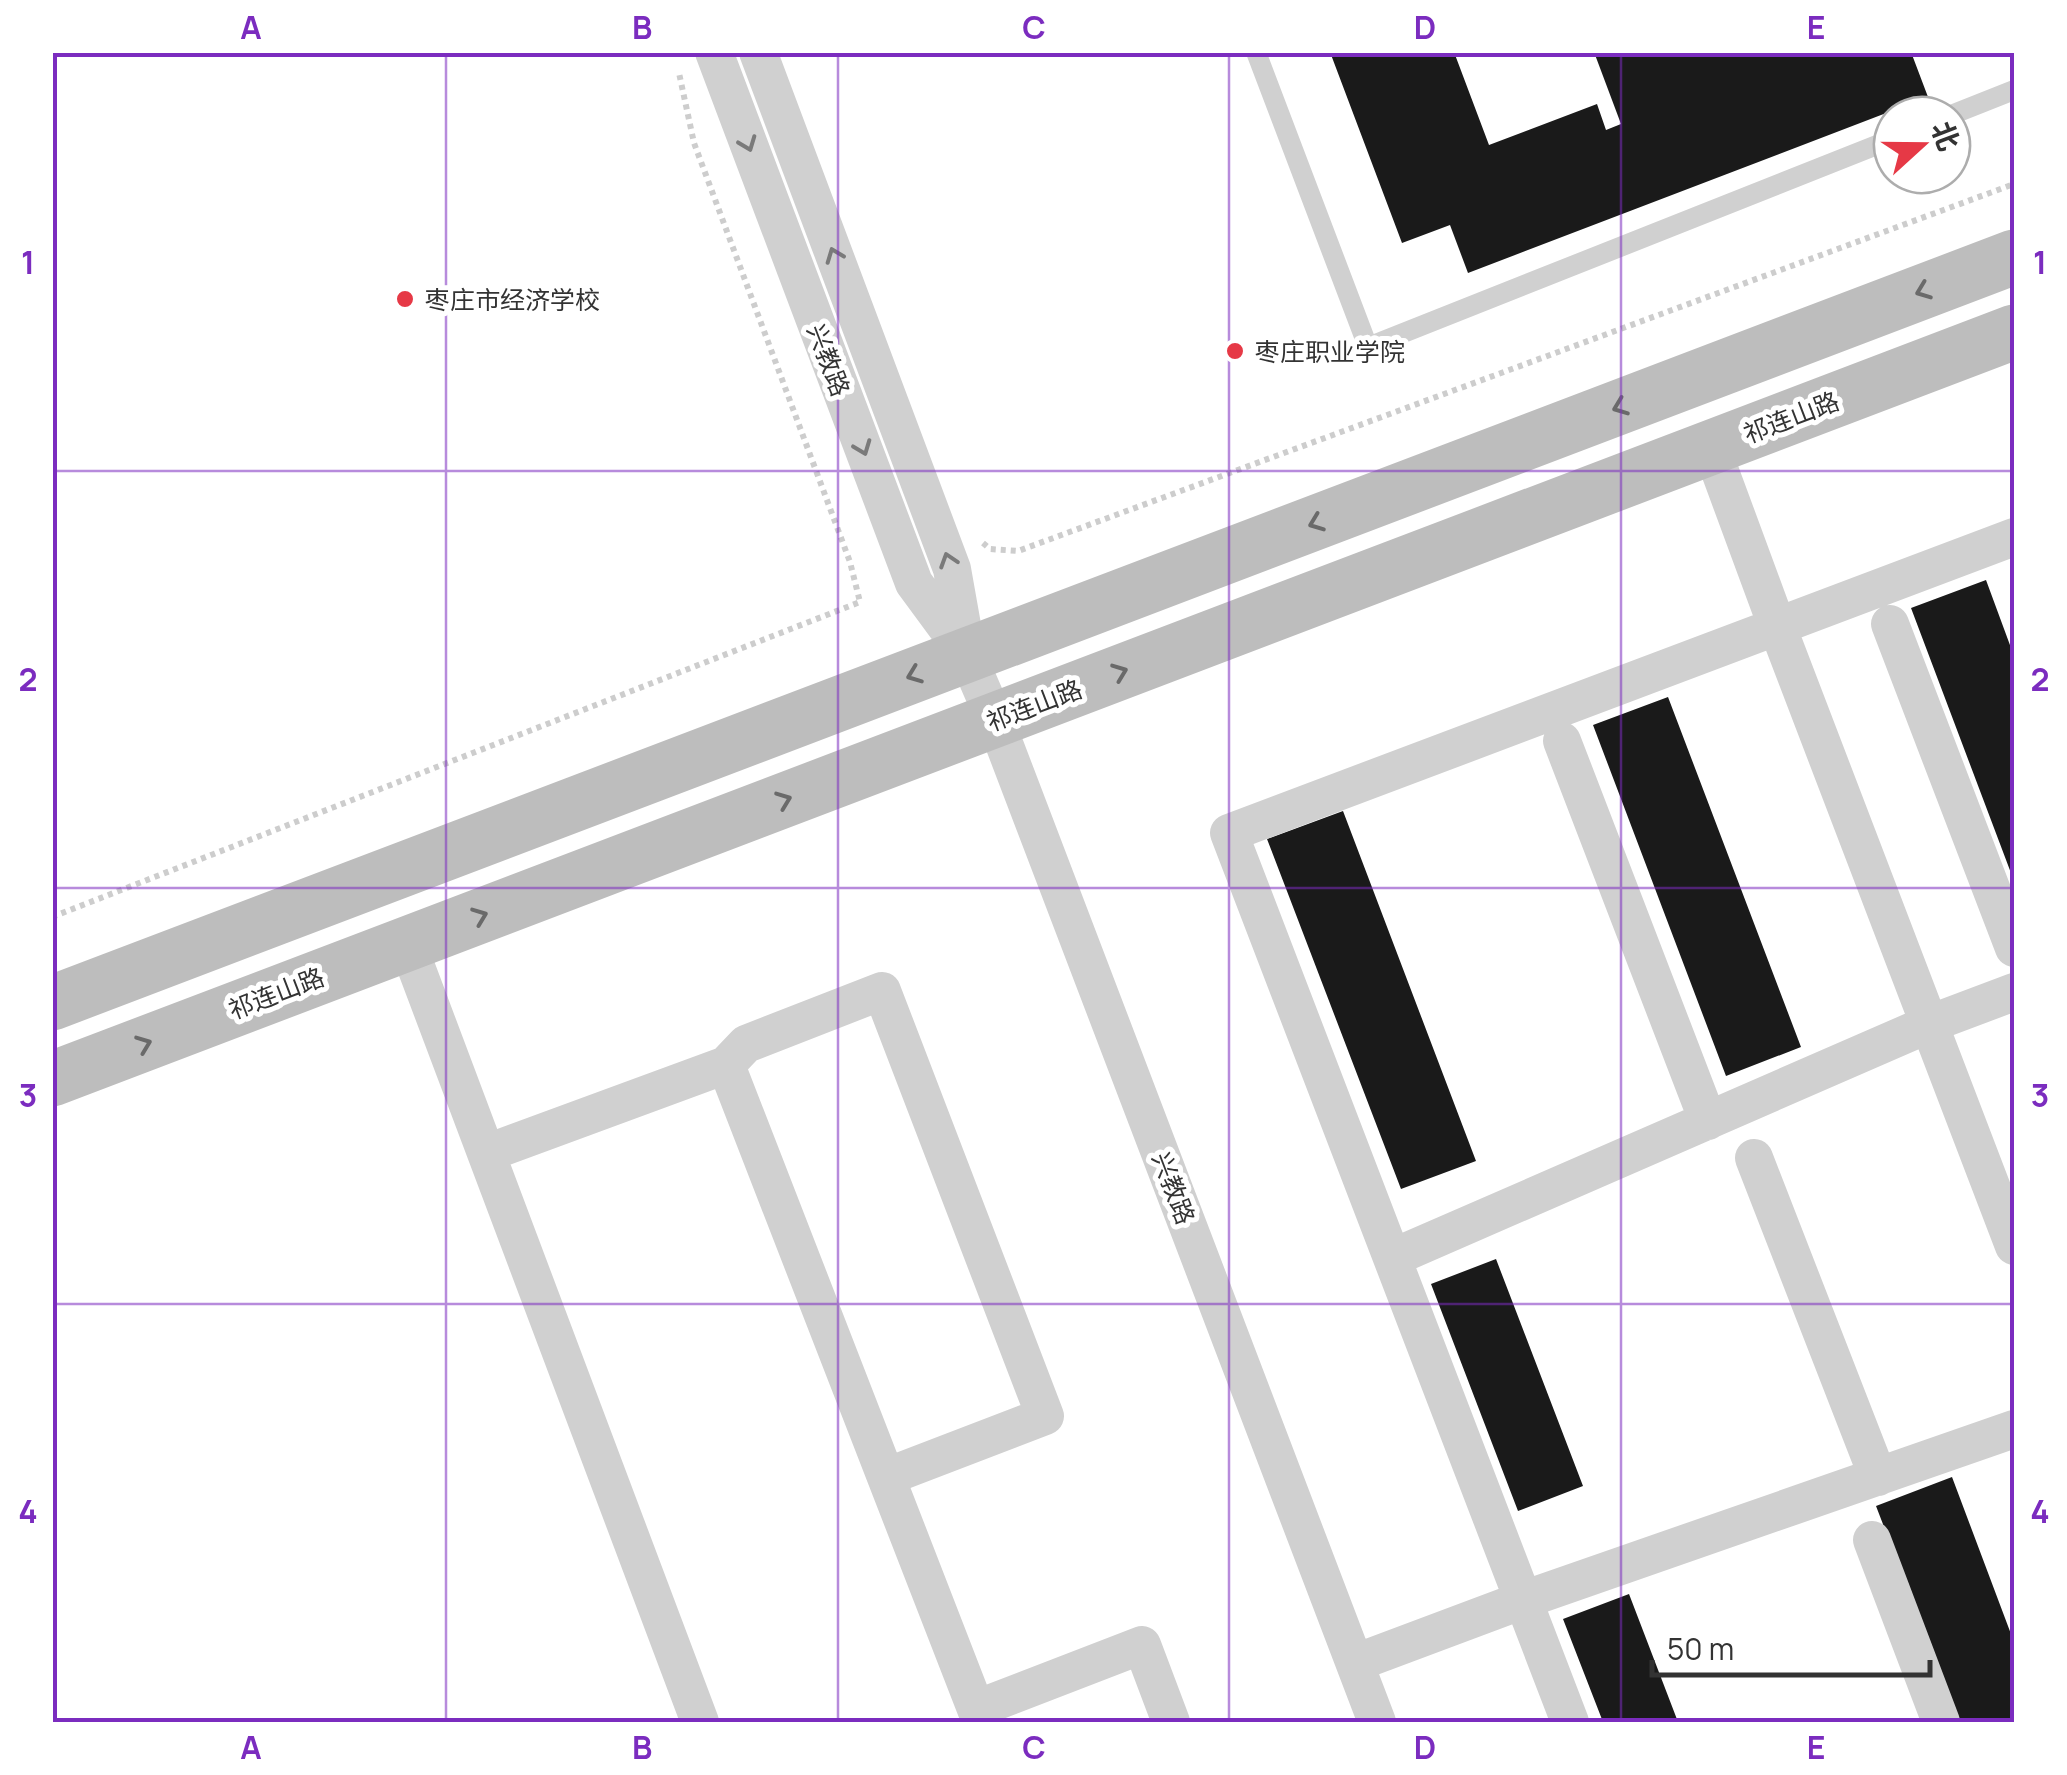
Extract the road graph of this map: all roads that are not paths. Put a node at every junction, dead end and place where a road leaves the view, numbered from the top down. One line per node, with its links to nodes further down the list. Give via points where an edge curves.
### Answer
1 (714, 52): 14 (street, 兴教路, one-way to 14, via 914,583)
2 (758, 52): 14 (street, 兴教路, one-way to 2, via 952,568)
3 (1256, 52): 6 (lane, via 1368,347)
4 (2014, 90): 5 (lane)
5 (1972, 107)
6 (1872, 147)
7 (2014, 257): 9 (main road, one-way to 9)
8 (2014, 332): 10 (main road, 祁连山路)
9 (1687, 382): 10 (main road); 14 (main road, one-way to 14)
10 (1711, 447): 13 (street); 15 (main road, 祁连山路, one-way to 10)
11 (2014, 537): 13 (street)
12 (1890, 624): 18 (street)
13 (1777, 626): 21 (street); 28 (street, via 1229,833)
14 (967, 655): 15 (street, 兴教路); 20 (main road, one-way to 20)
15 (995, 720): 17 (main road, 祁连山路, one-way to 15); 34 (street, 兴教路)
16 (1562, 741): 24 (street)
17 (407, 944): 23 (main road, 祁连山路, one-way to 17); 25 (street)
18 (2014, 948)
19 (2014, 992): 21 (street)
20 (52, 1003)
21 (1930, 1024): 24 (street); 27 (street)
22 (726, 1065): 25 (street); 31 (street); 31 (street, via 746,1044 882,991 1045,1416)
23 (52, 1078)
24 (1708, 1121): 28 (street)
25 (487, 1153): 36 (street)
26 (1754, 1158): 30 (street)
27 (2014, 1246)
28 (1392, 1258): 33 (street)
29 (2014, 1429): 30 (street)
30 (1878, 1476): 33 (street)
31 (886, 1477): 35 (street)
32 (1872, 1540): 40 (street)
33 (1523, 1600): 34 (street); 39 (street)
34 (1355, 1664): 38 (street, 兴教路)
35 (978, 1716): 37 (street, via 1142,1645)
36 (700, 1722)
37 (1171, 1722)
38 (1378, 1722)
39 (1570, 1722)
40 (1942, 1722)

